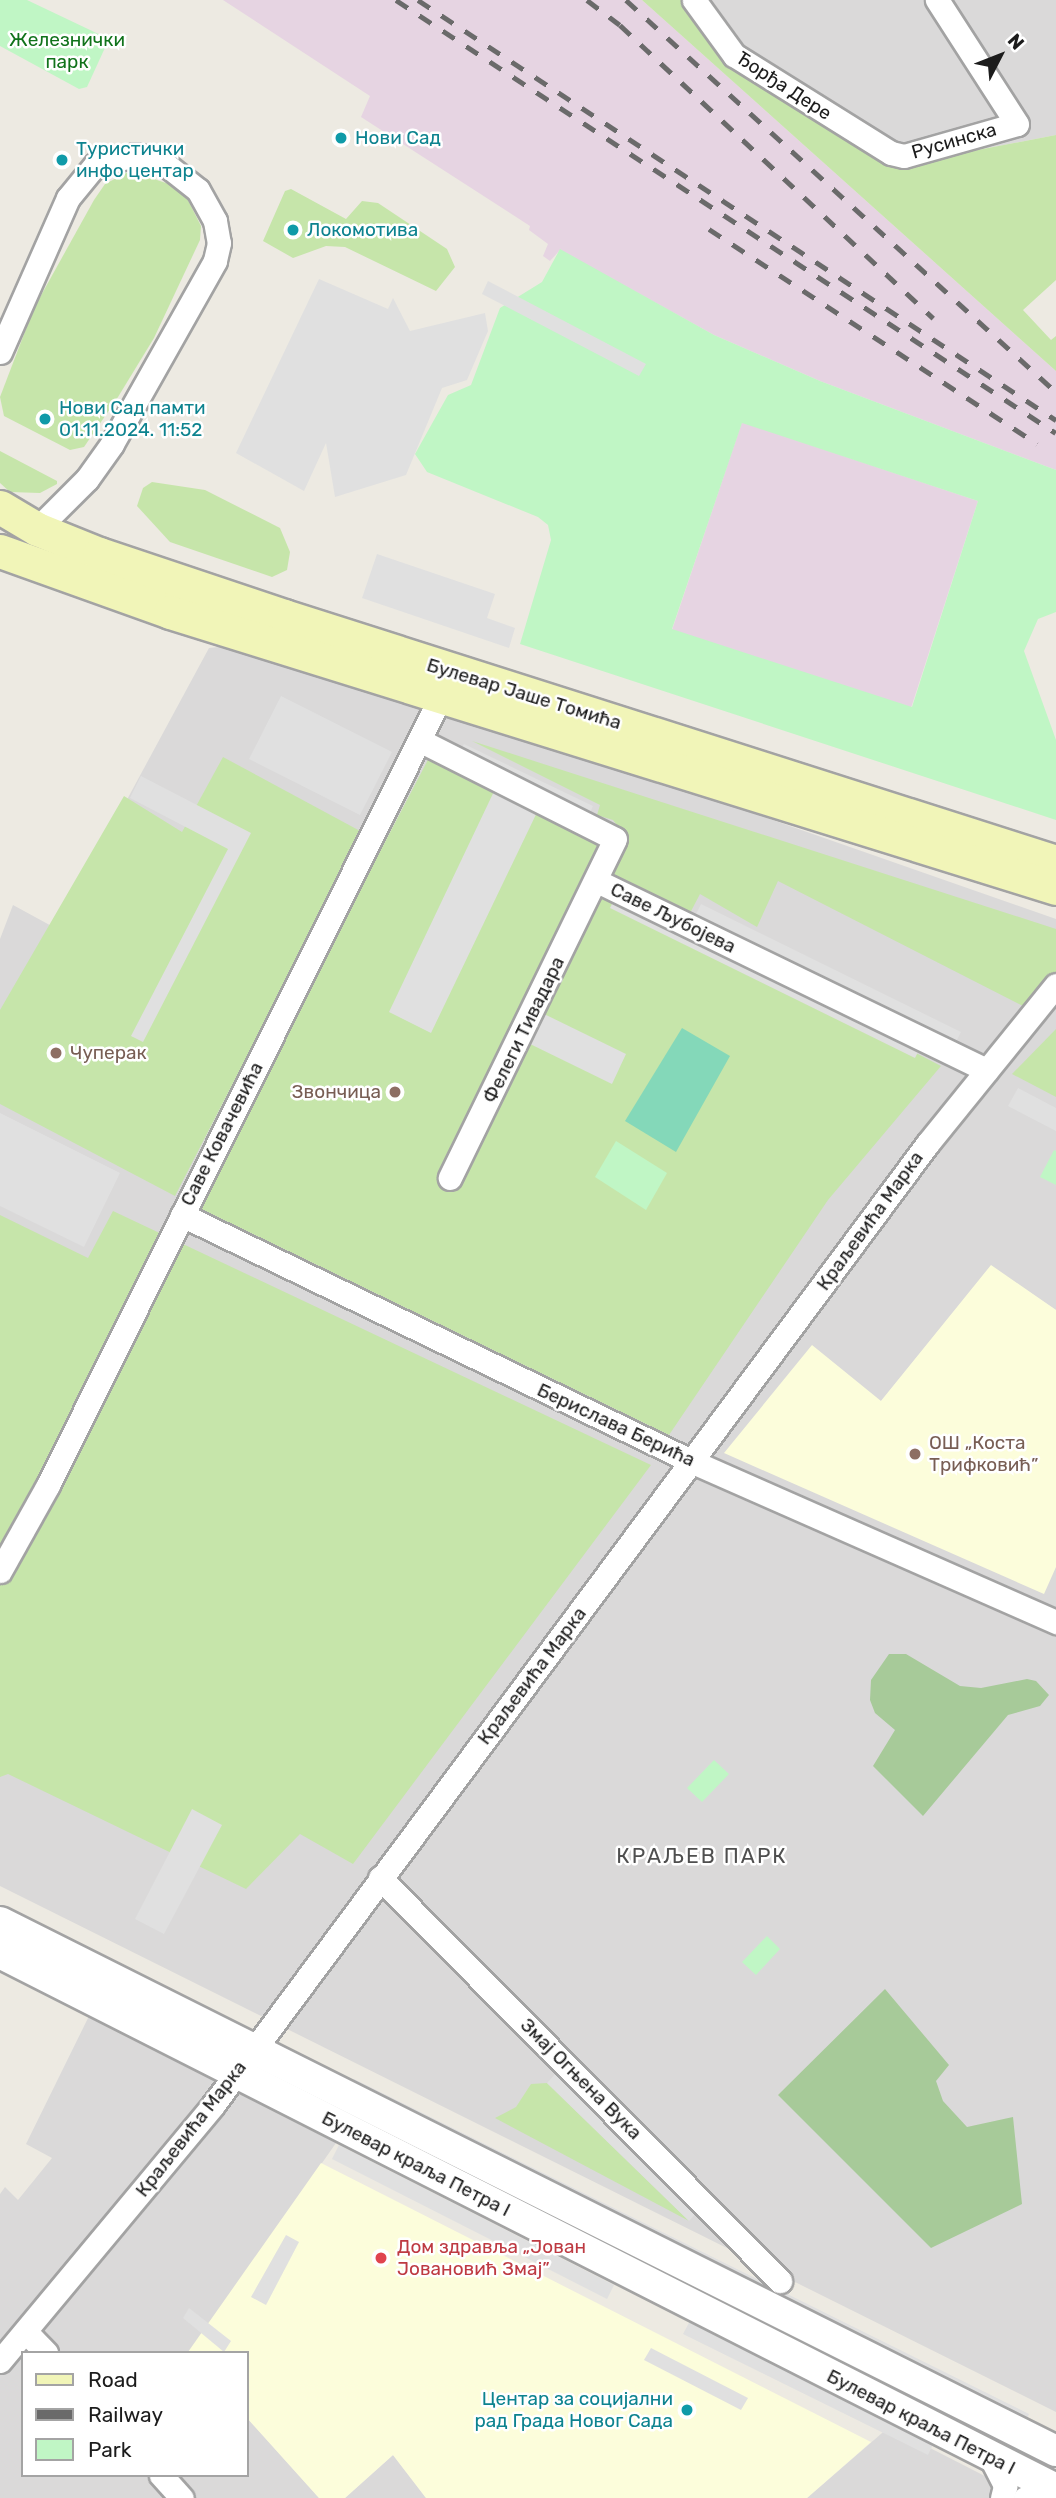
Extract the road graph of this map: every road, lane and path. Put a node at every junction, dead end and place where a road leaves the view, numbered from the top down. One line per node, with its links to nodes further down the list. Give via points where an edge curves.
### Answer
1 (694, 0): 3 (street, Ђорђа Дере, via 734,55)
2 (937, 0): 3 (street, Русинска, via 1017,124 904,156)
3 (891, 153)
4 (0, 352): 6 (street, via 62,210 95,165 135,155 160,160 198,190 215,221 219,243 215,261 112,444 87,479)
5 (0, 507): 6 (main road, Булевар Јаше Томића)
6 (37, 529): 7 (main road); 10 (main road, Булевар Јаше Томића, via 450,671)
7 (5, 563): 8 (main road, Булевар Јаше Томића)
8 (441, 696): 9 (street, Саве Ковачевића); 12 (main road, Булевар Јаше Томића)
9 (421, 741): 11 (street, Саве Љубојева, via 609,833 615,839); 16 (street, Саве Ковачевића)
10 (1056, 862)
11 (597, 881): 14 (street, Саве Љубојева); 15 (street, Фелеги Тивадара)
12 (1056, 888)
13 (1056, 985): 14 (street, Краљевића Марка)
14 (987, 1070): 17 (street, Краљевића Марка)
15 (450, 1178)
16 (182, 1215): 17 (street, Берислава Берића); 18 (street, Саве Ковачевића, via 48,1485)
17 (693, 1462): 19 (street, Берислава Берића); 20 (street, Краљевића Марка)
18 (0, 1571)
19 (1056, 1622)
20 (380, 1878): 23 (street, Краљевића Марка); 24 (street, Змај Огњена Вука)
21 (0, 1922): 23 (street, Булевар краља Петра I)
22 (0, 1953): 23 (street, Булевар краља Петра I)
23 (245, 2061): 25 (street, Краљевића Марка); 28 (street, Булевар краља Петра I); 29 (street, Булевар краља Петра I)
24 (780, 2281)
25 (26, 2332): 26 (street); 27 (street, Краљевића Марка)
26 (44, 2351)
27 (0, 2361)
28 (1056, 2451)
29 (990, 2456): 31 (street, Булевар краља Петра I); 33 (street, via 1005,2486)
30 (163, 2477): 32 (street)
31 (1056, 2490): 34 (street)
32 (182, 2498)
33 (1002, 2498)
34 (1025, 2498)

